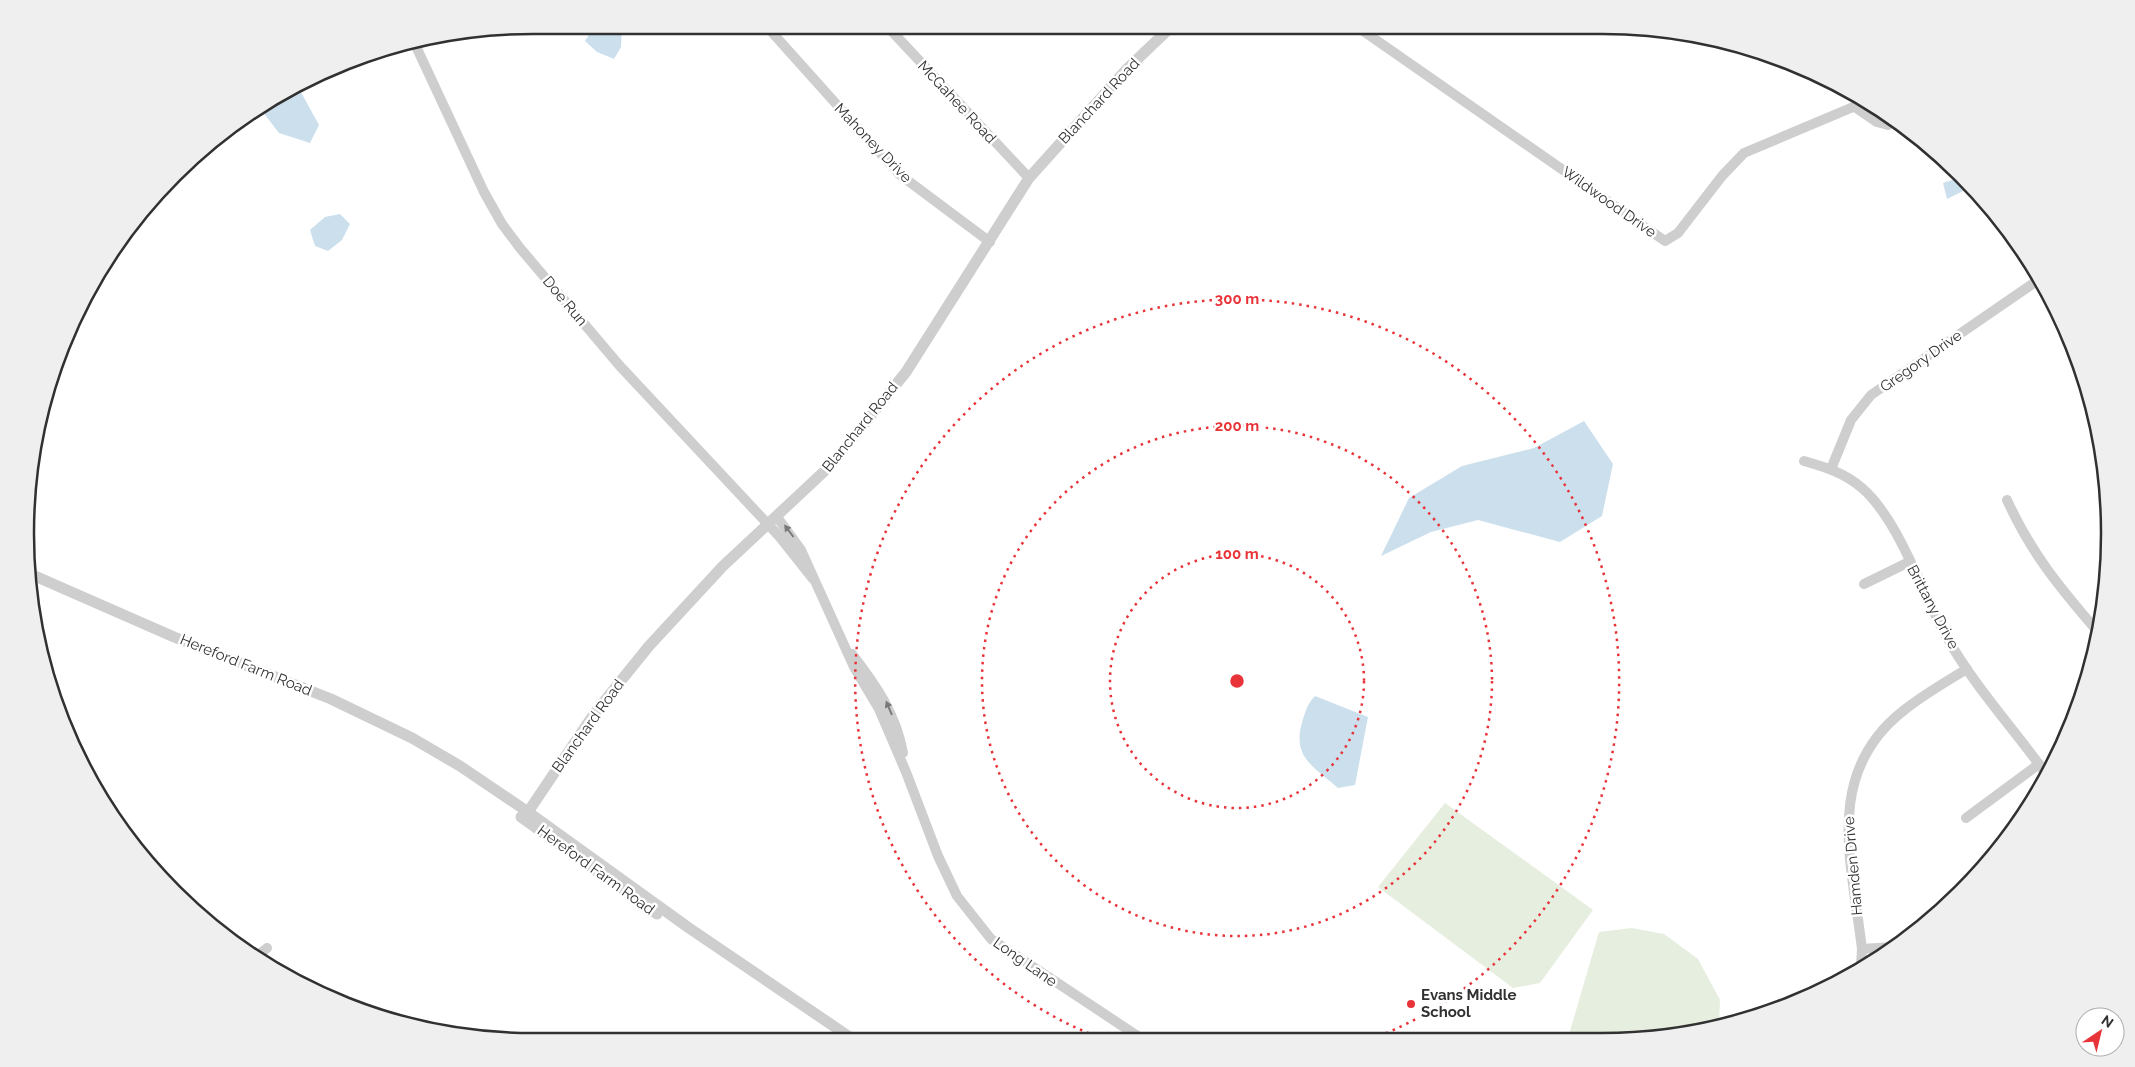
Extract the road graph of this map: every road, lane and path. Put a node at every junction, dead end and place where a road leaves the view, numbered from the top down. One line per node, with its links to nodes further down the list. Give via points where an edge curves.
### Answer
1 (773, 34): 10 (street, Mahoney Drive, via 899,174)
2 (894, 34): 9 (street, McGahee Road)
3 (1164, 34): 9 (street, Blanchard Road, via 1127,69)
4 (1367, 34): 7 (street, Wildwood Drive, via 1665,241 1678,233 1744,153)
5 (417, 48): 16 (street, Doe Run, via 484,192 514,240 619,365)
6 (1858, 105): 7 (street, Wildwood Drive)
7 (1855, 107): 8 (street, via 1878,122)
8 (1888, 125)
9 (1029, 178): 10 (street, Blanchard Road)
10 (990, 242): 15 (street, Blanchard Road, via 906,372 829,468)
11 (2033, 283): 13 (street, Gregory Drive, via 1871,395 1851,420)
12 (1804, 461): 13 (street, Brittany Drive)
13 (1831, 469): 17 (street, Brittany Drive, via 1862,487 1876,501)
14 (2007, 500): 21 (street, via 2046,571)
15 (777, 517): 16 (street, Blanchard Road); 19 (street, Long Lane, one-way to 15, via 801,550)
16 (768, 525): 19 (street, Long Lane); 26 (street, Blanchard Road, via 723,566 649,646 594,714)
17 (1909, 562): 20 (street); 22 (street, Brittany Drive, via 1946,636)
18 (36, 576): 24 (street, Hereford Farm Road, via 174,637 339,702)
19 (813, 579): 35 (street, Long Lane, via 839,636 886,701 902,745 906,772 957,896 992,939)
20 (1864, 584)
21 (2093, 626)
22 (1967, 669): 23 (street, Brittany Drive); 31 (street, Hamden Drive, via 1902,712 1884,730 1855,775 1847,821)
23 (2039, 764): 25 (street, Brittany Drive); 27 (street)
24 (460, 766): 26 (street, Hereford Farm Road); 28 (street, Hereford Farm Road, via 502,803 622,890 662,917)
25 (2042, 769)
26 (528, 812): 28 (street, Hereford Farm Road)
27 (1966, 818)
28 (689, 928): 34 (street, Hereford Farm Road)
29 (267, 948): 32 (street)
30 (1881, 948): 31 (street)
31 (1862, 949): 33 (street, Hamden Drive)
32 (262, 952)
33 (1861, 960)
34 (844, 1033)
35 (1133, 1033)

